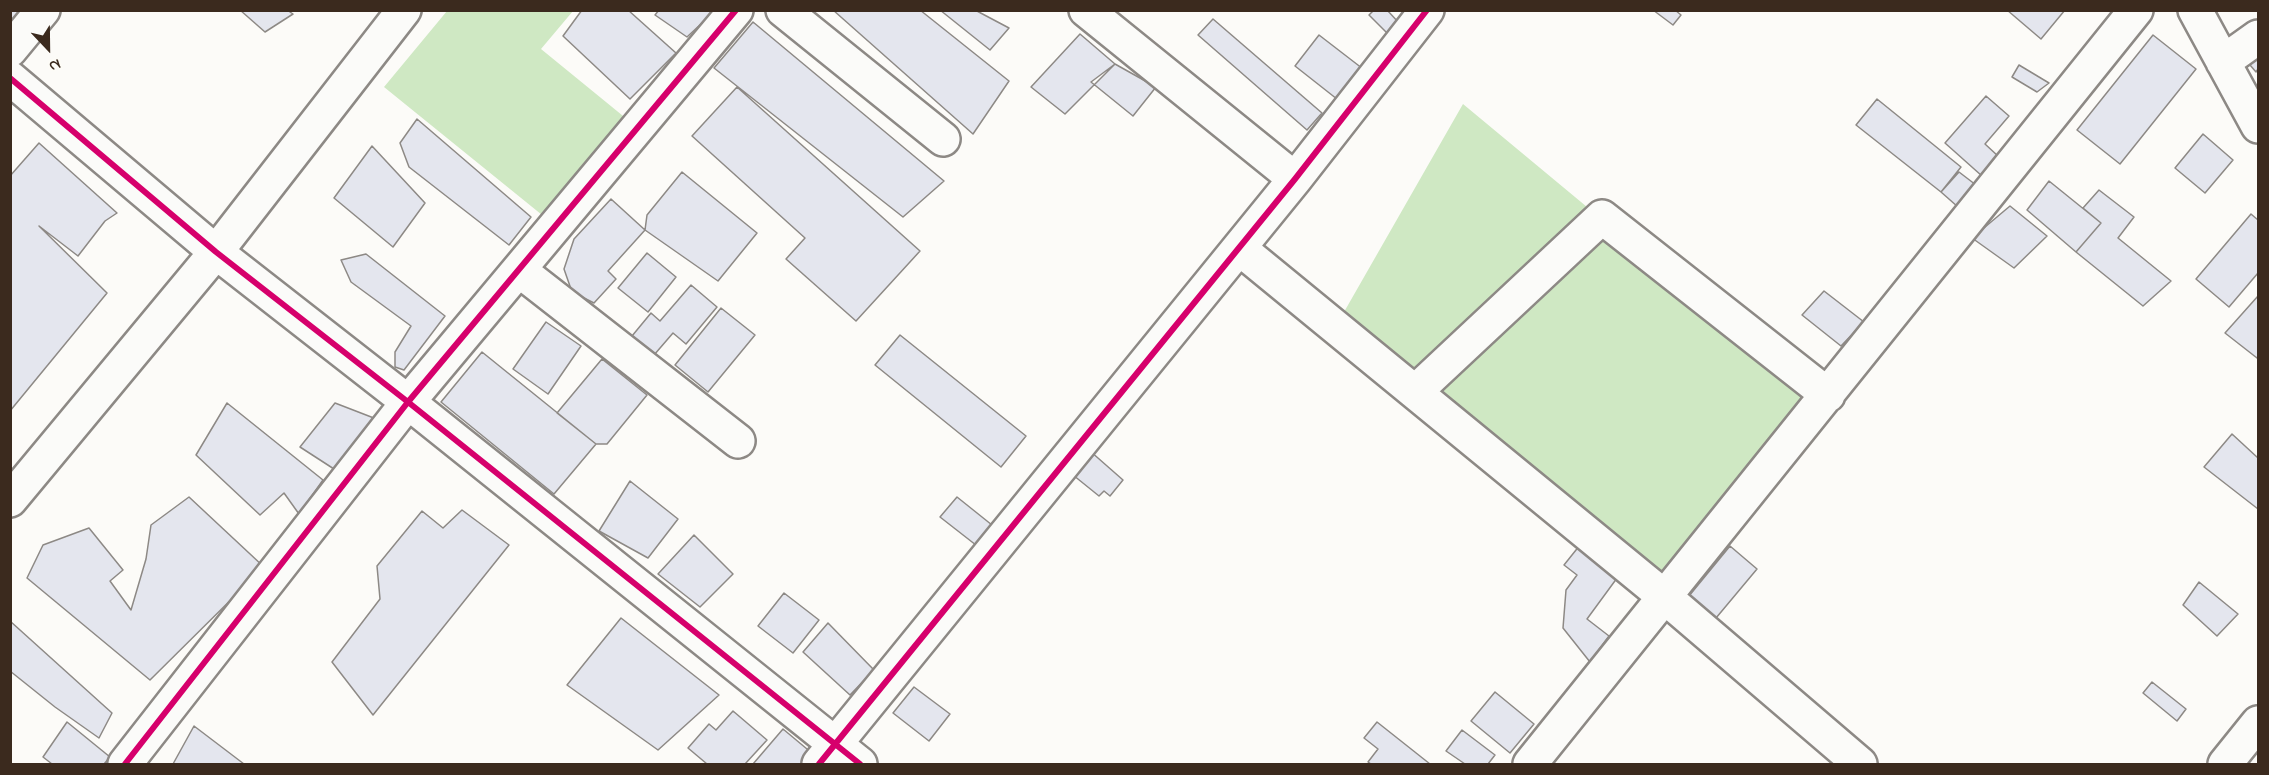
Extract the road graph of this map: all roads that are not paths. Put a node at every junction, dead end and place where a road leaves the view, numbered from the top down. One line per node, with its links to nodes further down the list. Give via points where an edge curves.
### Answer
1 (43, 10): 10 (street)
2 (404, 10): 17 (street)
3 (736, 10): 18 (street)
4 (783, 10): 14 (street)
5 (1086, 10): 15 (street)
6 (1427, 10): 15 (street)
7 (2136, 10): 20 (street)
8 (2194, 10): 11 (street)
9 (2259, 37): 11 (street)
10 (10, 50)
11 (2223, 62): 13 (street)
12 (10, 78): 17 (street)
13 (2259, 126)
14 (943, 139)
15 (1295, 179): 16 (street)
16 (1239, 248): 19 (street); 26 (street)
17 (216, 252): 21 (street); 23 (street)
18 (519, 270): 21 (street); 22 (street)
19 (1415, 392): 20 (street, via 1602,217); 24 (street)
20 (1828, 395): 24 (street)
21 (408, 402): 26 (street); 27 (street)
22 (738, 441)
23 (10, 500)
24 (1666, 598): 29 (street); 30 (street)
25 (2259, 723): 31 (street)
26 (827, 754): 28 (street)
27 (125, 765)
28 (860, 765)
29 (1530, 765)
30 (1860, 765)
31 (2225, 765)

